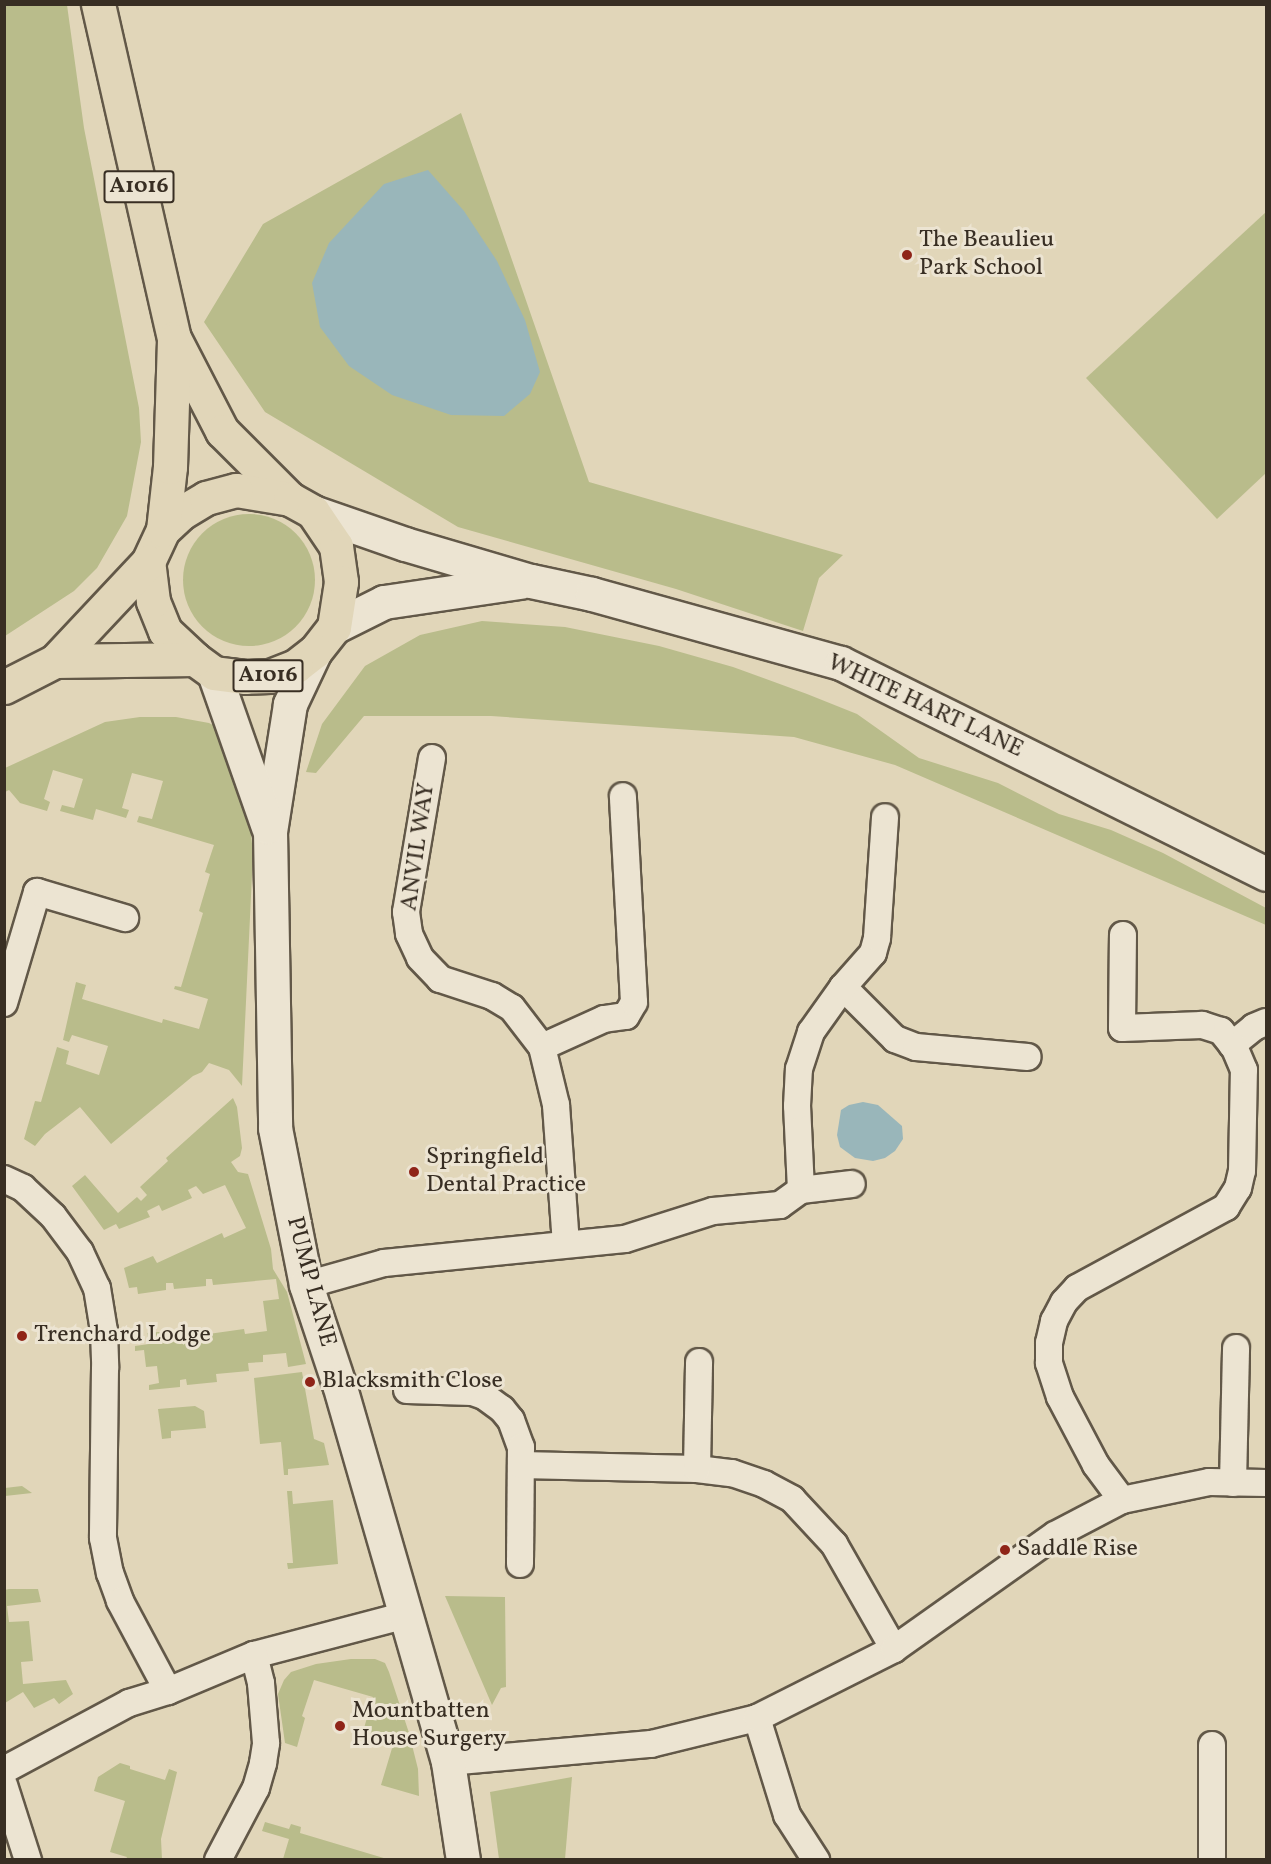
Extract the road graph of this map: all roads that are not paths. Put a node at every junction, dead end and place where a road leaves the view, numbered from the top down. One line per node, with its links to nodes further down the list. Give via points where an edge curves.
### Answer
1 (98, 4): 2 (main road, A1016)
2 (174, 338): 3 (main road, A1016, via 222,431); 4 (main road, A1016, via 170,467)
3 (301, 505): 4 (main road, A1016, via 236,490 206,498); 6 (street, WHITE HART LANE, via 405,544); 7 (main road, A1016, via 336,546 341,582)
4 (163, 530): 5 (main road, A1016)
5 (148, 561): 8 (main road, A1016); 9 (main road, via 153,601 165,631)
6 (531, 581): 7 (street, WHITE HART LANE, via 384,602); 15 (street, WHITE HART LANE, via 842,663)
7 (325, 639): 9 (main road, A1016, via 296,666 270,676 245,677); 14 (street, PUMP LANE, via 290,704)
8 (55, 661): 9 (main road, A1016); 10 (main road, A1016)
9 (204, 666): 14 (street, PUMP LANE)
10 (4, 687)
11 (432, 758): 22 (street, ANVIL WAY, via 406,912 409,934 420,958 440,979 492,996 512,1008)
12 (623, 796): 22 (street, via 634,1002 626,1016 604,1019)
13 (885, 817): 18 (street, via 877,938 873,953)
14 (270, 831): 28 (street, PUMP LANE, via 275,1128)
15 (1266, 874)
16 (125, 918): 19 (street, via 37,892)
17 (1123, 935): 21 (street, via 1122,1028 1202,1025 1221,1031)
18 (843, 987): 23 (street, via 895,1039 916,1047); 26 (street, via 811,1032 799,1069)
19 (4, 1003)
20 (1266, 1022): 21 (street, via 1254,1026)
21 (1232, 1045): 36 (street, via 1244,1070 1242,1171 1238,1188 1226,1207 1077,1288 1054,1321 1049,1363 1060,1397 1096,1465)
22 (542, 1047): 27 (street, ANVIL WAY, via 556,1105)
23 (1028, 1057)
24 (4, 1179): 41 (street, via 23,1188 53,1216 80,1252 97,1288 105,1368 103,1538 120,1601)
25 (852, 1184): 26 (street)
26 (801, 1190): 27 (street, via 780,1205 713,1211 625,1239)
27 (566, 1244): 28 (street, via 384,1263)
28 (306, 1285): 38 (street, PUMP LANE)
29 (1236, 1348): 34 (street)
30 (699, 1362): 33 (street)
31 (406, 1390): 32 (street, via 484,1395 511,1420 521,1447)
32 (521, 1465): 33 (street); 37 (street)
33 (698, 1469): 39 (street, via 732,1473 792,1499 834,1544)
34 (1233, 1483): 35 (street); 36 (street, via 1209,1482)
35 (1266, 1483)
36 (1122, 1500): 39 (street, via 1055,1535)
37 (520, 1564)
38 (406, 1615): 40 (street); 44 (street, PUMP LANE)
39 (894, 1649): 42 (street)
40 (254, 1655): 41 (street); 48 (street, via 261,1683 266,1743 263,1763 256,1788)
41 (168, 1691): 45 (street, via 129,1703)
42 (757, 1718): 44 (street, via 651,1744); 50 (street, via 787,1815)
43 (1212, 1745): 51 (street)
44 (448, 1762): 49 (street, PUMP LANE)
45 (4, 1770)
46 (4, 1785): 47 (street)
47 (28, 1860)
48 (218, 1860)
49 (463, 1860)
50 (816, 1860)
51 (1212, 1860)

